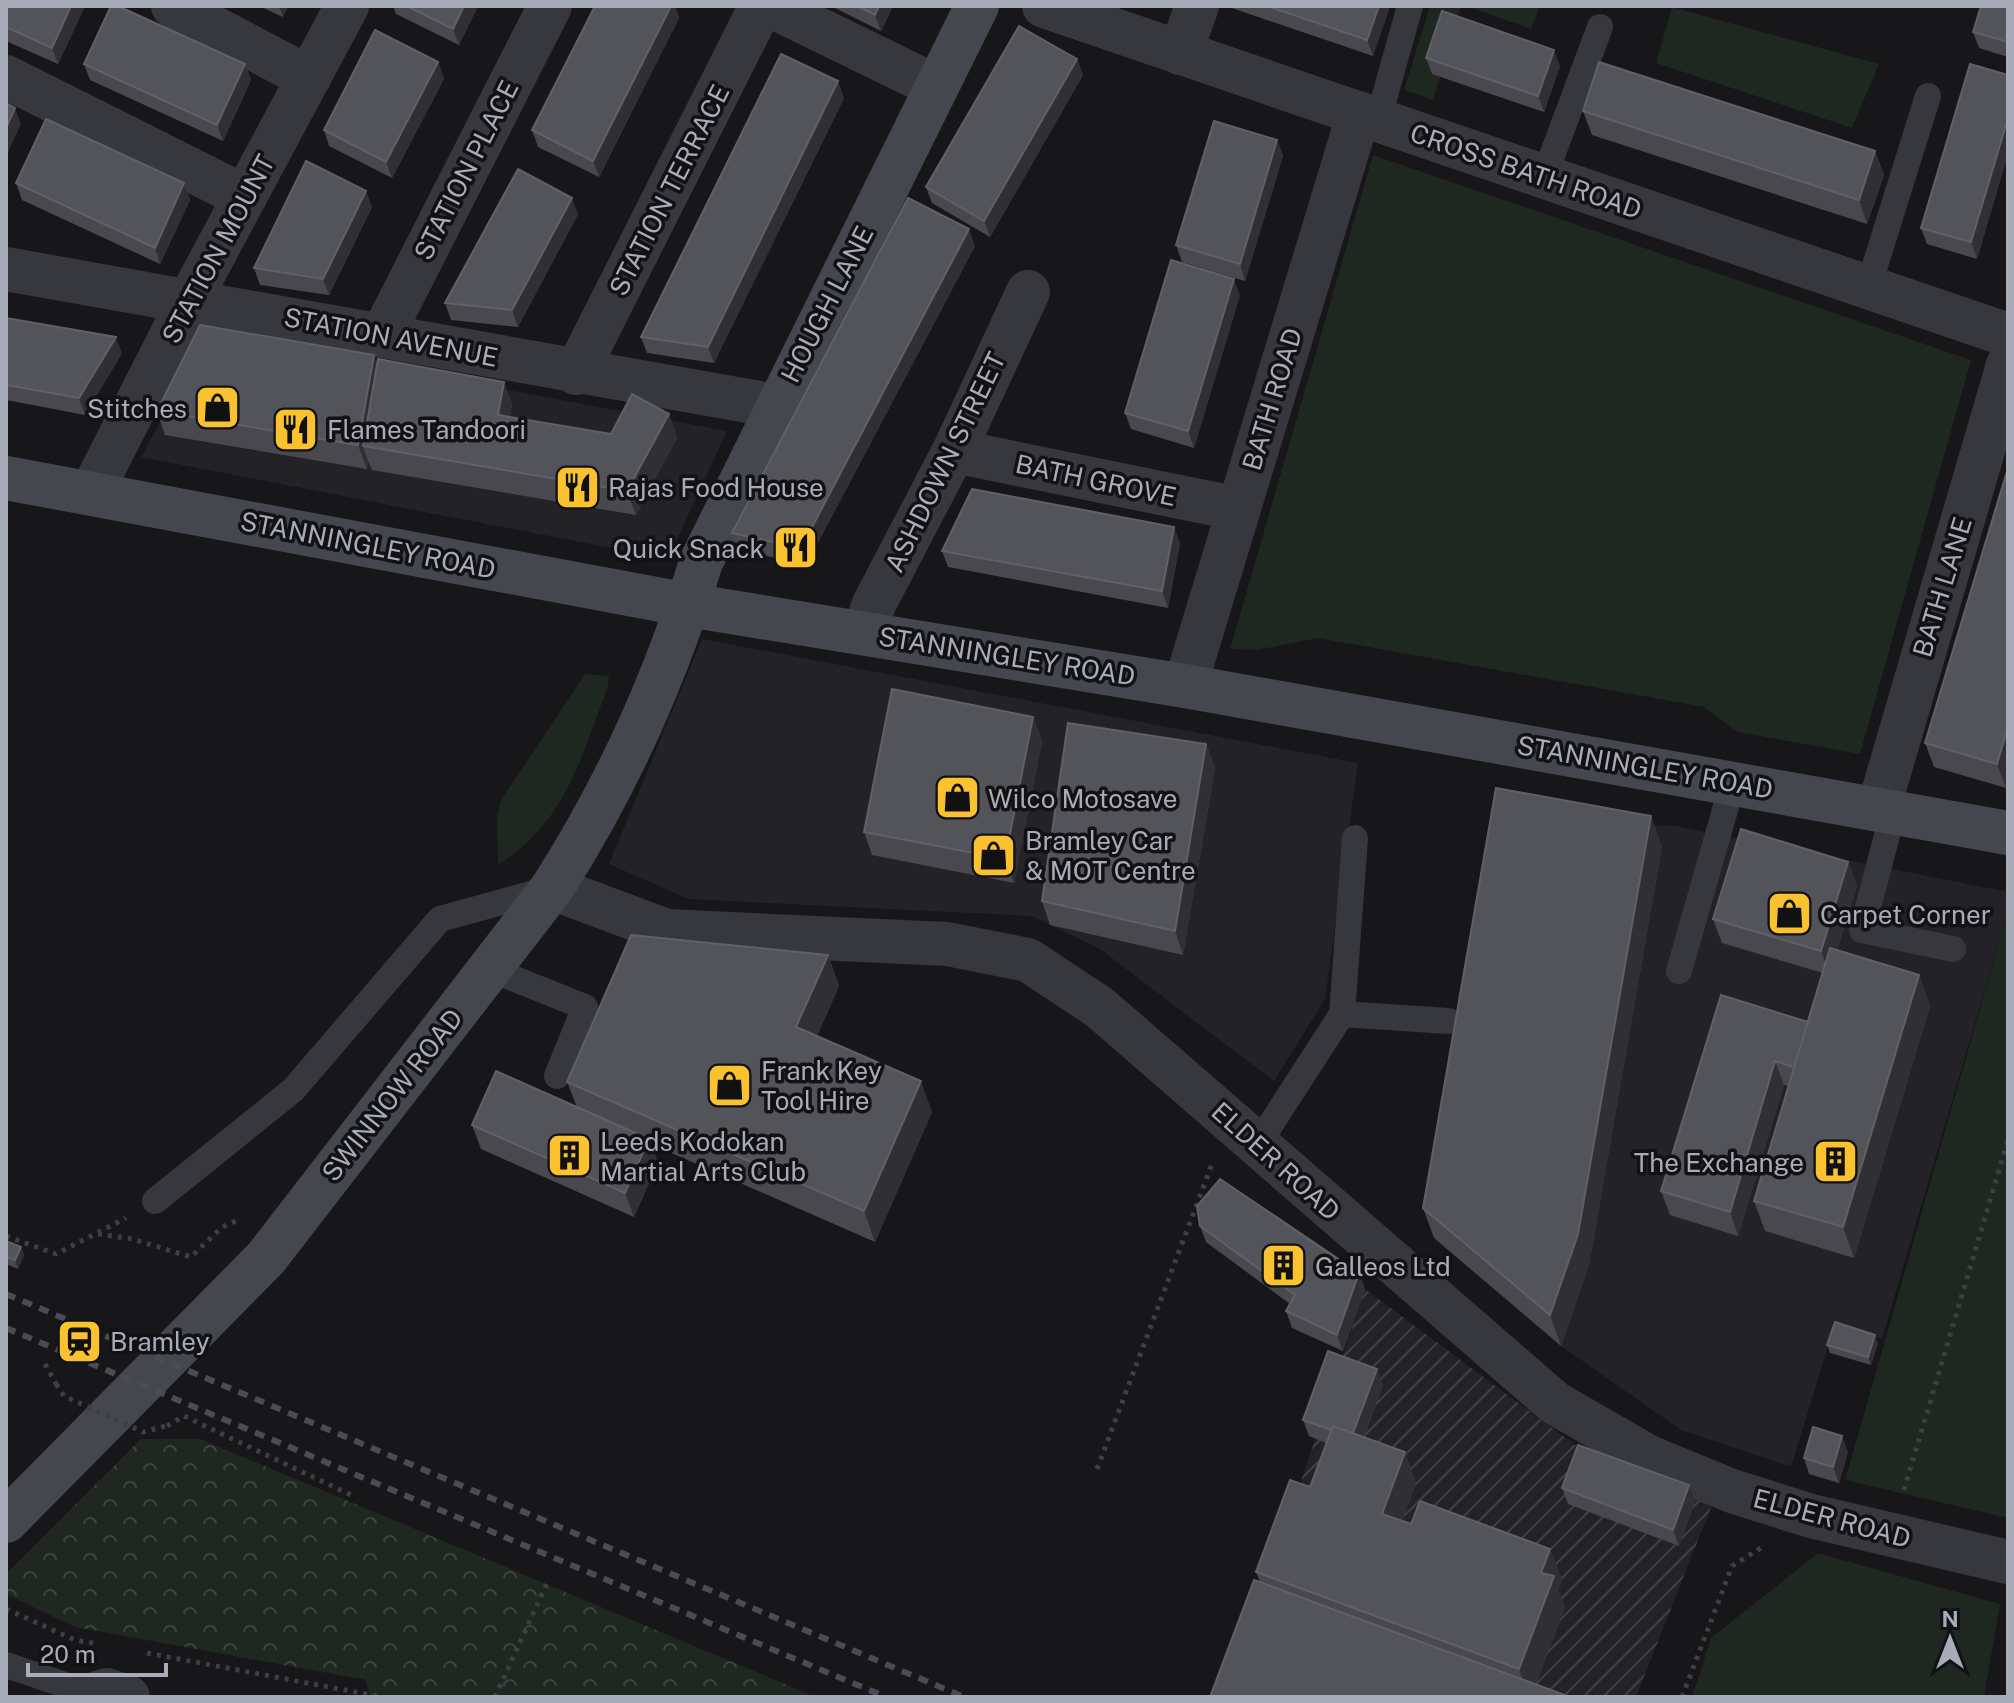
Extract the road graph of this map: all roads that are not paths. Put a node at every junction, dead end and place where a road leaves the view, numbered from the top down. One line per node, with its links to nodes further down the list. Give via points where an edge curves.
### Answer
1 (173, 6): 13 (street)
2 (347, 6): 13 (street, STATION MOUNT)
3 (550, 6): 23 (street, STATION PLACE)
4 (761, 6): 26 (street, STATION TERRACE)
5 (771, 6): 14 (street)
6 (977, 6): 14 (street, HOUGH LANE)
7 (1044, 6): 11 (street, CROSS BATH ROAD)
8 (1197, 6): 11 (street)
9 (1410, 6): 16 (lane)
10 (1600, 27): 17 (lane)
11 (1180, 53): 16 (street, CROSS BATH ROAD)
12 (6, 77): 18 (street)
13 (309, 78): 18 (street, STATION MOUNT)
14 (937, 87): 27 (street, HOUGH LANE)
15 (1928, 96): 20 (lane)
16 (1368, 117): 17 (street, CROSS BATH ROAD); 31 (street, BATH ROAD)
17 (1544, 177): 20 (street, CROSS BATH ROAD)
18 (245, 197): 22 (street, STATION MOUNT)
19 (6, 269): 22 (street, STATION AVENUE)
20 (1868, 288): 24 (street, CROSS BATH ROAD)
21 (1028, 292): 28 (street, ASHDOWN STREET)
22 (189, 301): 23 (street, STATION AVENUE); 30 (street, STATION MOUNT)
23 (383, 334): 26 (street, STATION AVENUE)
24 (2008, 335)
25 (2008, 365): 36 (street, BATH LANE)
26 (576, 373): 27 (street, STATION AVENUE)
27 (776, 406): 32 (street, HOUGH LANE, via 701,562)
28 (954, 451): 31 (street, BATH GROVE); 33 (street, ASHDOWN STREET)
29 (6, 478): 30 (street, STANNINGLEY ROAD)
30 (91, 493): 32 (street, STANNINGLEY ROAD)
31 (1239, 509): 34 (street, BATH ROAD)
32 (688, 605): 33 (street, STANNINGLEY ROAD); 39 (street, SWINNOW ROAD, via 620,768)
33 (864, 633): 34 (street, STANNINGLEY ROAD)
34 (1185, 686): 35 (street, STANNINGLEY ROAD)
35 (1733, 782): 36 (street, STANNINGLEY ROAD); 42 (lane)
36 (1885, 811): 37 (street, STANNINGLEY ROAD); 40 (lane, via 1862,930)
37 (2008, 833)
38 (1355, 838): 43 (lane)
39 (552, 888): 41 (street, SWINNOW ROAD); 46 (street, ELDER ROAD, via 667,931 947,944 1028,960 1099,1007); 47 (lane, via 440,919 293,1090)
40 (1953, 949)
41 (490, 969): 45 (lane, via 585,1007); 48 (street, SWINNOW ROAD, via 266,1258)
42 (1679, 971)
43 (1342, 1014): 44 (lane); 46 (lane)
44 (1448, 1021)
45 (557, 1076)
46 (1243, 1131): 49 (street, ELDER ROAD, via 1555,1403 1649,1457 1811,1516)
47 (155, 1201)
48 (6, 1521)
49 (2008, 1562)
50 (6, 1665): 51 (lane)
51 (101, 1696)

